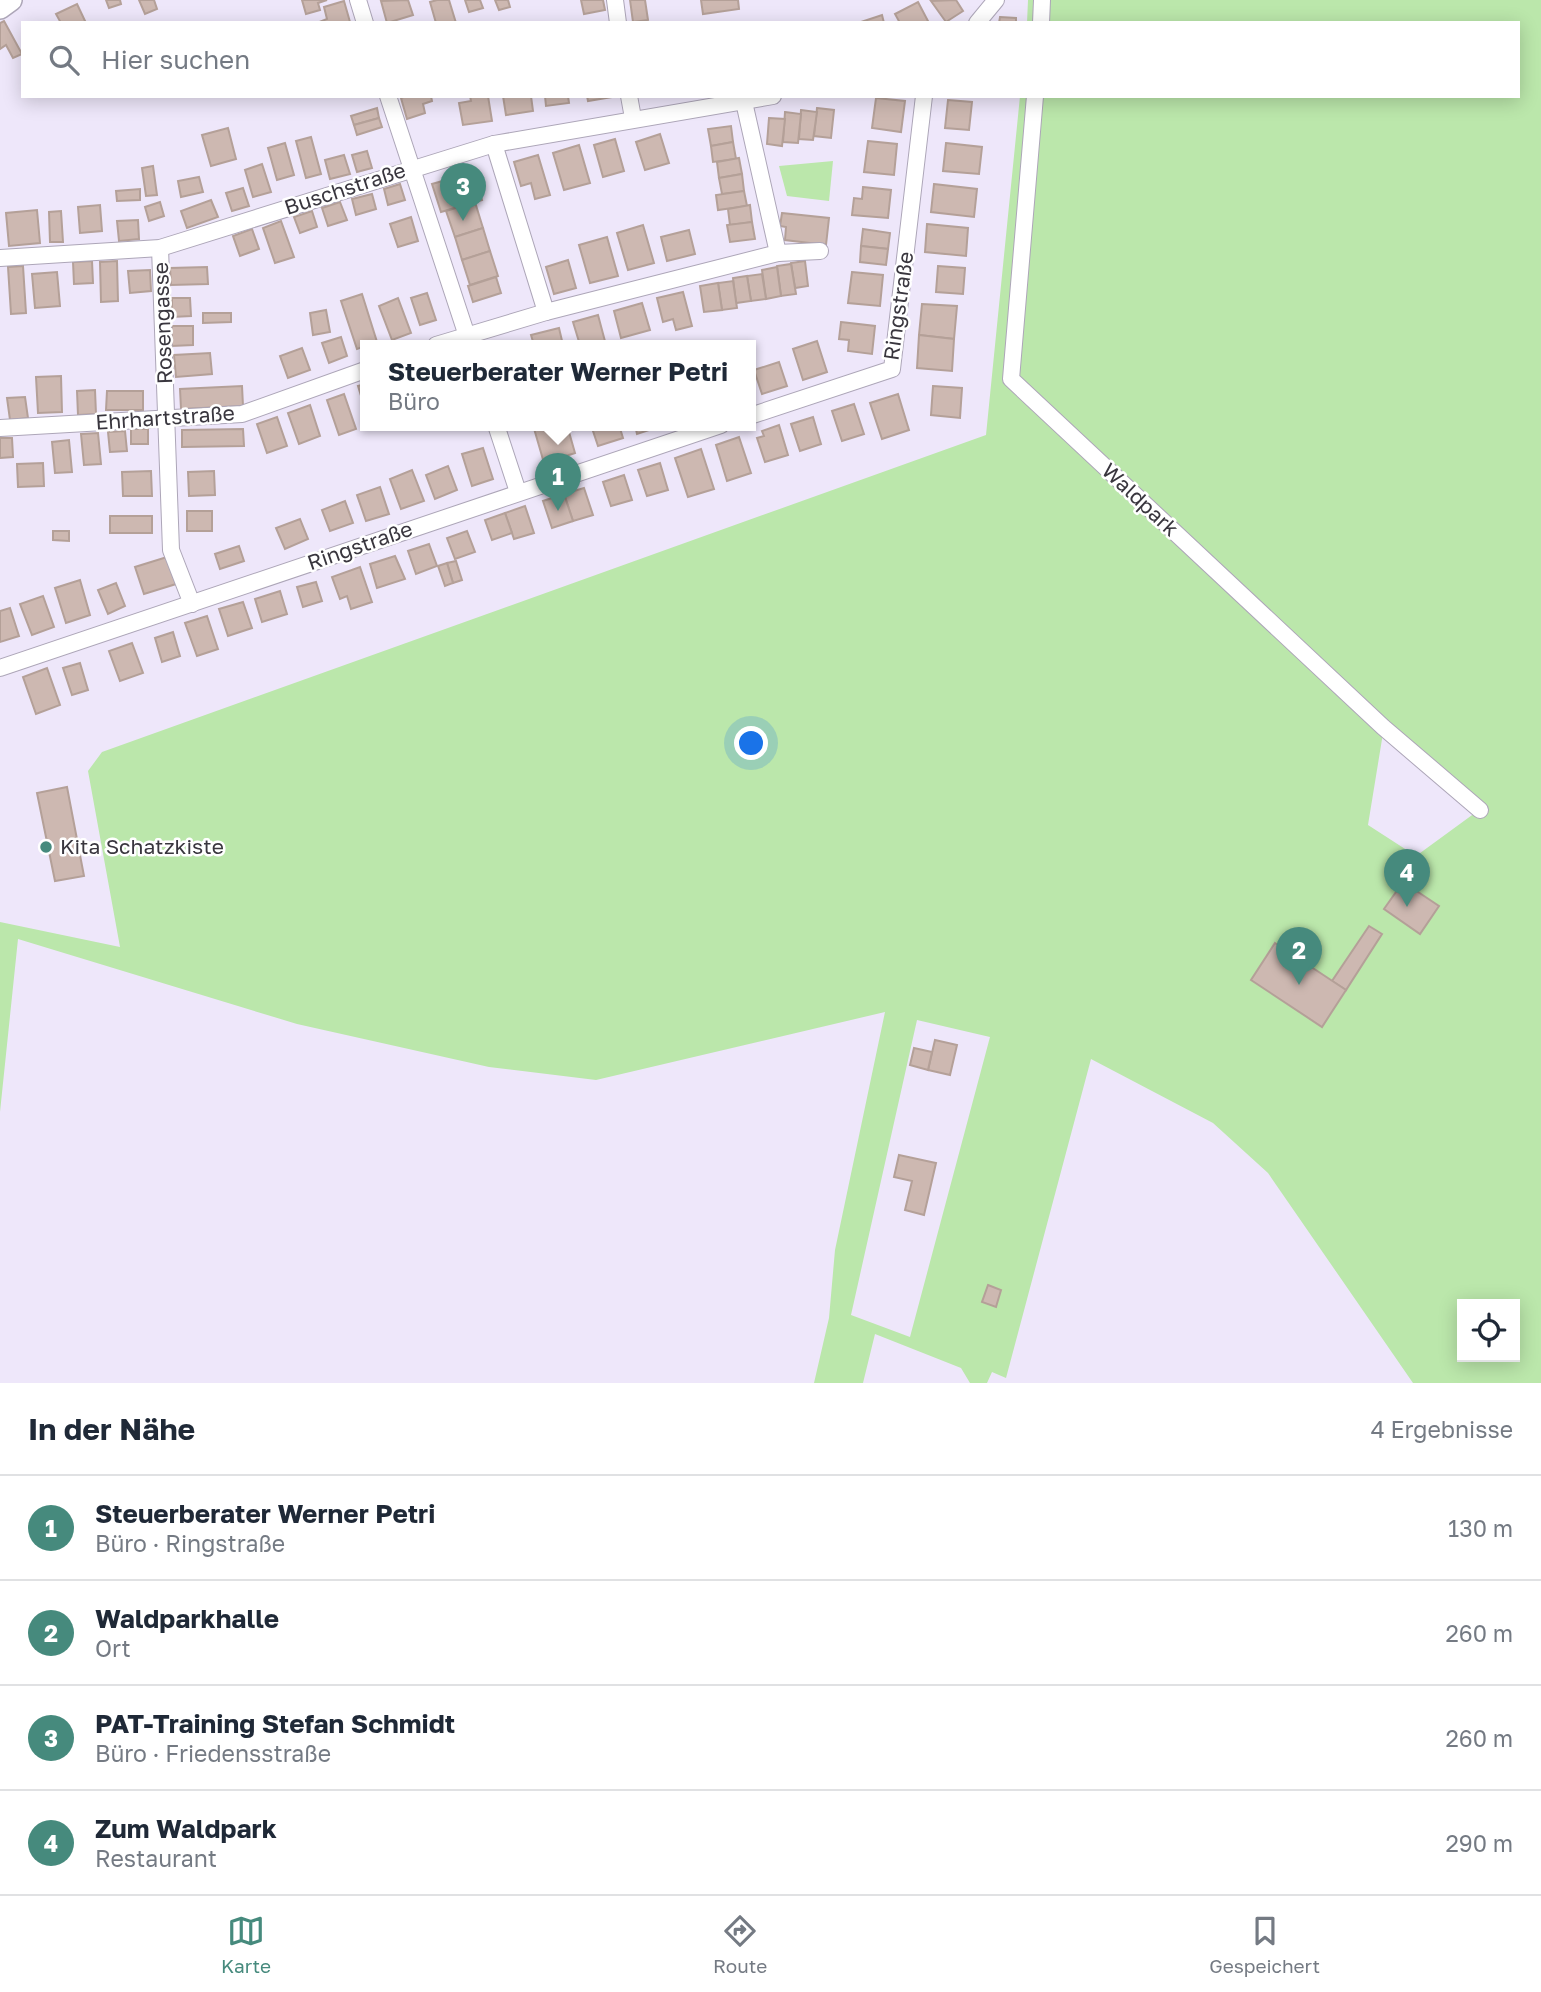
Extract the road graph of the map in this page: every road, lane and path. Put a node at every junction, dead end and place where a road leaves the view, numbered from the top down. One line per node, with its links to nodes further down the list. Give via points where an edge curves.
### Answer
1 (11, 0): 6 (main road)
2 (358, 0): 7 (street)
3 (615, 0): 8 (street)
4 (996, 0): 9 (street)
5 (1042, 0): 10 (street)
6 (0, 8)
7 (364, 21)
8 (618, 21)
9 (979, 21)
10 (1041, 21)
11 (388, 98): 19 (street)
12 (629, 98): 17 (street)
13 (763, 98): 16 (street, Buschstraße)
14 (924, 98): 27 (street, Ringstraße, via 892,369)
15 (1035, 98): 35 (street, Waldpark, via 1011,379 1383,727)
16 (744, 102): 17 (street, Buschstraße); 22 (street)
17 (633, 118): 18 (street, Buschstraße)
18 (494, 144): 19 (street, Buschstraße); 24 (street)
19 (410, 168): 20 (street, Buschstraße); 25 (street)
20 (160, 248): 23 (street, Buschstraße); 28 (street, Rosengasse)
21 (820, 251): 22 (street)
22 (778, 253): 24 (street)
23 (0, 258)
24 (546, 312): 25 (street)
25 (468, 339)
26 (360, 372): 28 (street, Ehrhartstraße, via 242,414)
27 (756, 414)
28 (167, 418): 29 (street, Ehrhartstraße); 33 (street, Rosengasse, via 171,550)
29 (0, 428)
30 (498, 431): 32 (street)
31 (703, 431): 32 (street, Ringstraße)
32 (518, 492): 33 (street, Ringstraße)
33 (192, 604): 34 (street, Ringstraße)
34 (0, 668)
35 (1479, 810)

